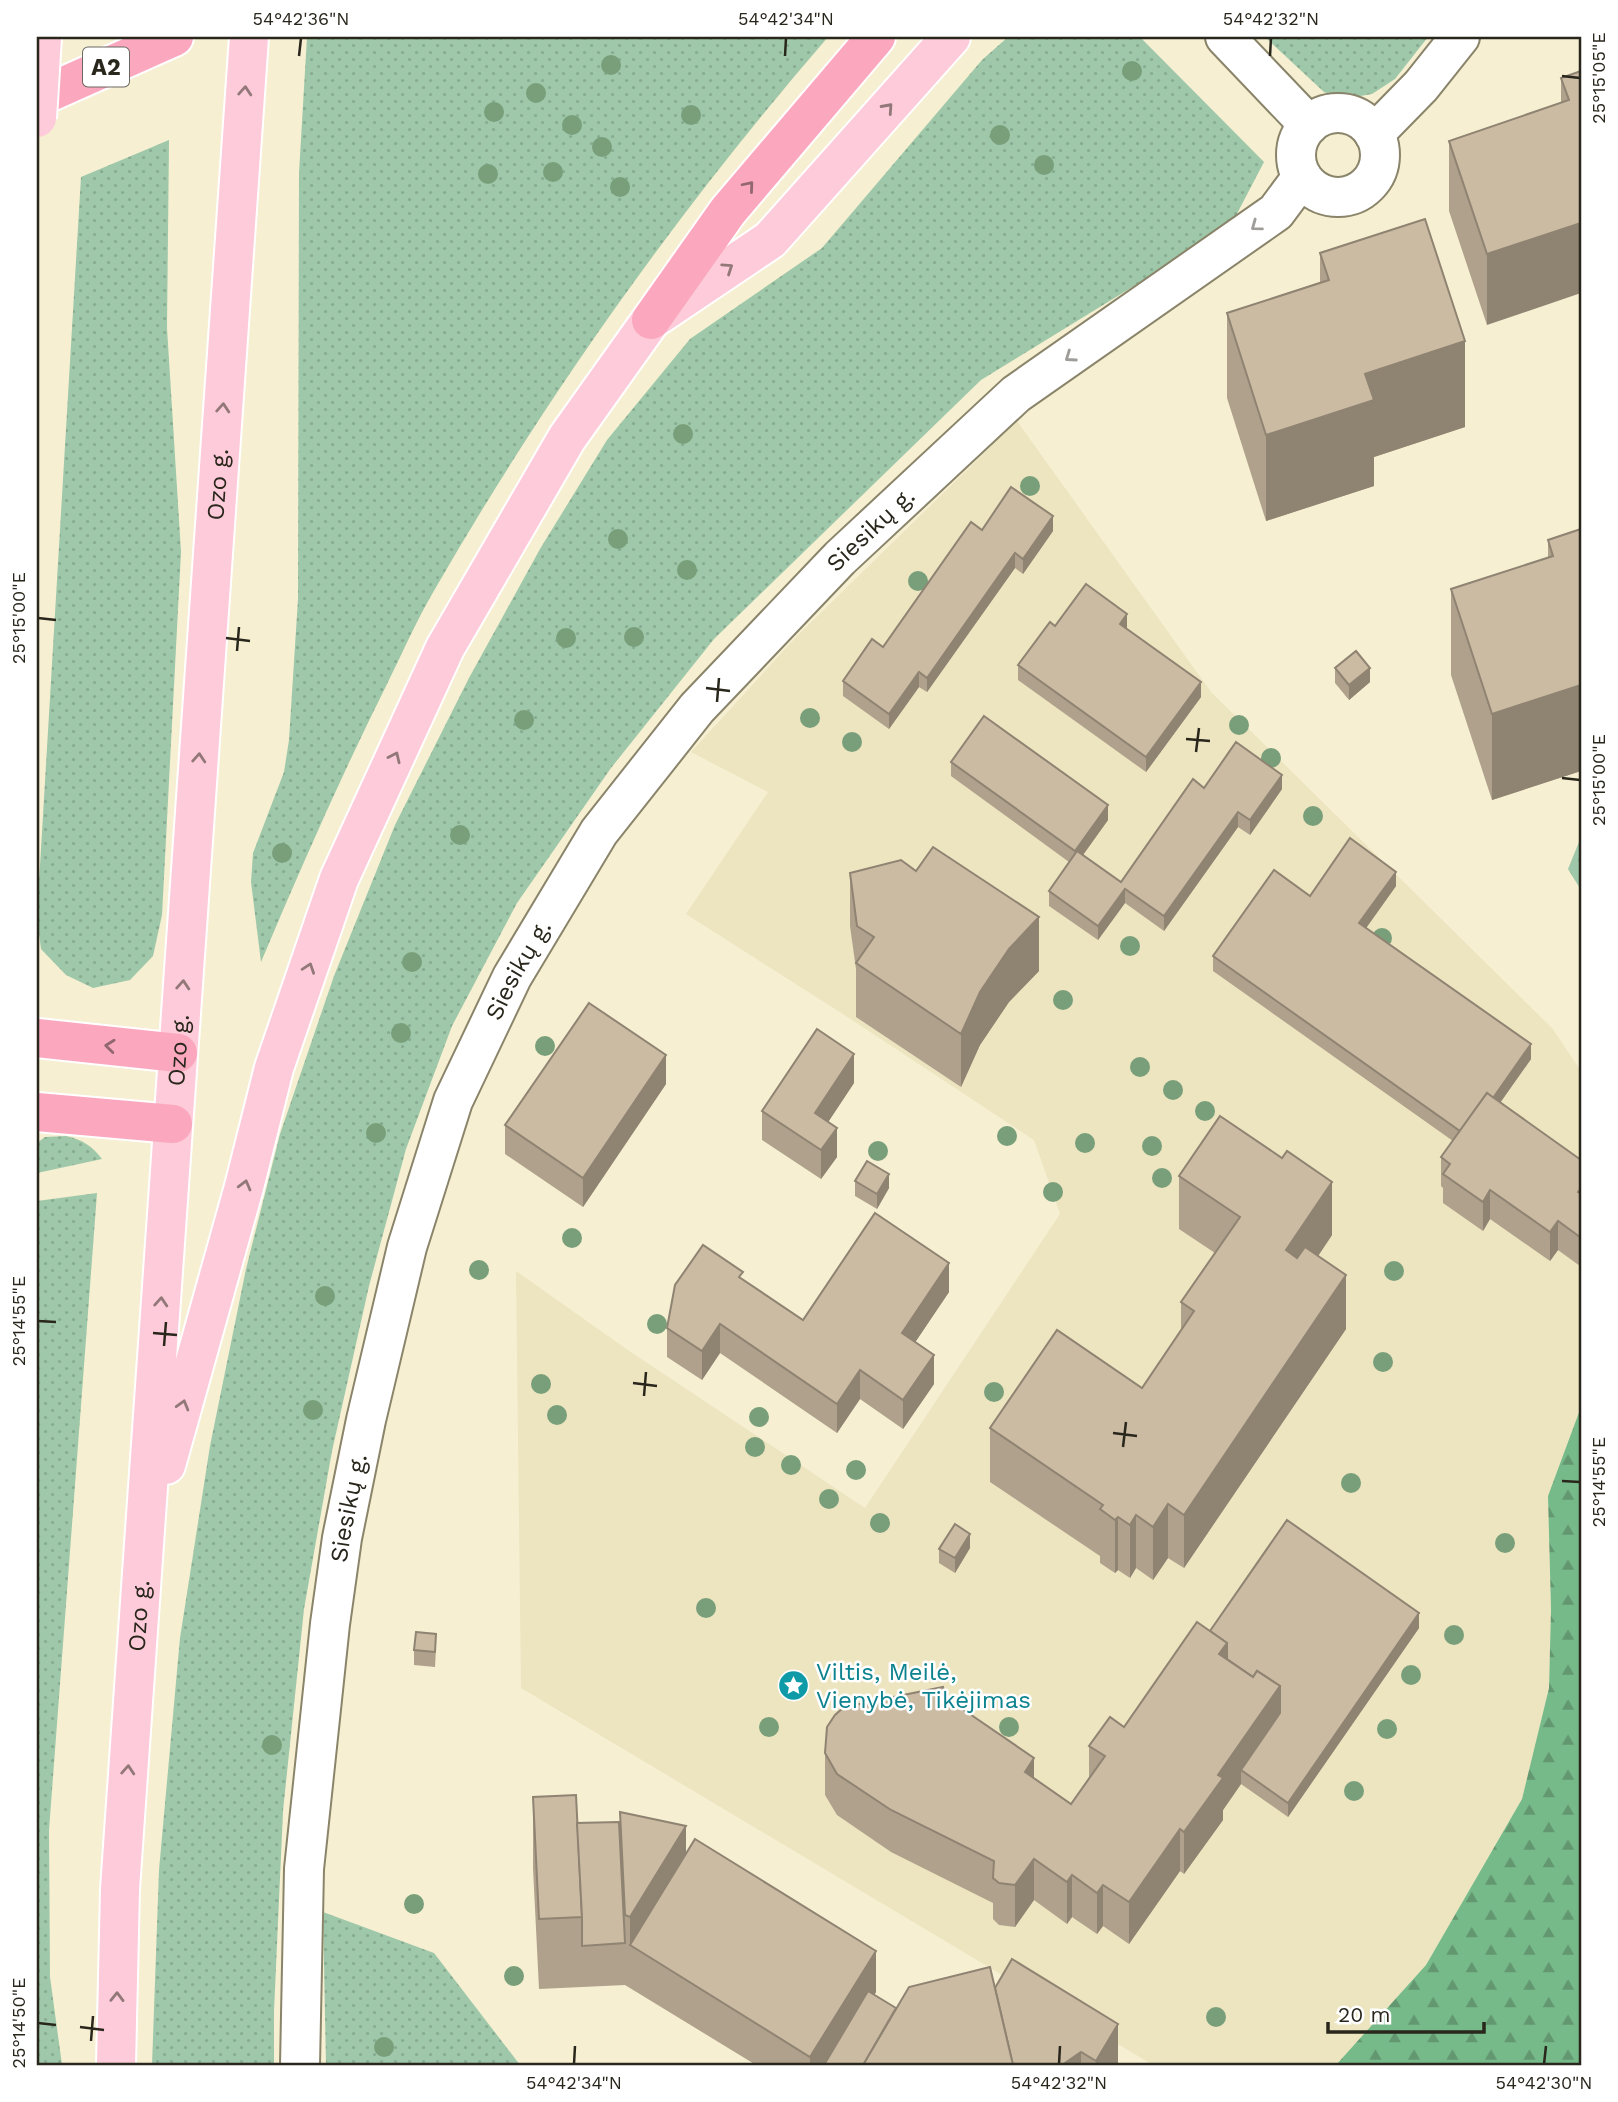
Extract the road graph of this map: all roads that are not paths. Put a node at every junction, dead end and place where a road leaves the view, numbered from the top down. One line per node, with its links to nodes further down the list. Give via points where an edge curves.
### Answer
1 (42, 37): 9 (main road, bridge)
2 (174, 37): 8 (highway, A2)
3 (249, 37): 15 (main road, Ozo g., one-way to 3)
4 (876, 37): 13 (highway, one-way to 4, via 728,211)
5 (951, 37): 13 (main road, one-way to 5, via 770,240)
6 (1225, 37): 10 (street)
7 (1460, 37): 11 (street)
8 (37, 98)
9 (37, 118)
10 (1308, 125): 11 (street, via 1333,113 1347,114 1360,119); 12 (street, via 1296,150)
11 (1374, 134): 12 (street, via 1380,154 1378,167 1362,189 1337,197 1323,194)
12 (1302, 177): 20 (street, Siesikų g., one-way to 20, via 1276,212 1017,394 840,558 697,708 599,832 512,977 453,1101 407,1247 342,1538 304,1869)
13 (652, 320): 18 (main road, one-way to 13, via 274,1068 340,880 445,648 567,438)
14 (37, 1038): 15 (highway, one-way to 14)
15 (178, 1053): 17 (main road, Ozo g.)
16 (37, 1112): 17 (highway)
17 (173, 1124): 18 (main road, Ozo g., one-way to 17)
18 (145, 1541): 19 (main road, Ozo g., one-way to 18, via 120,1889)
19 (116, 2065)
20 (300, 2065)

